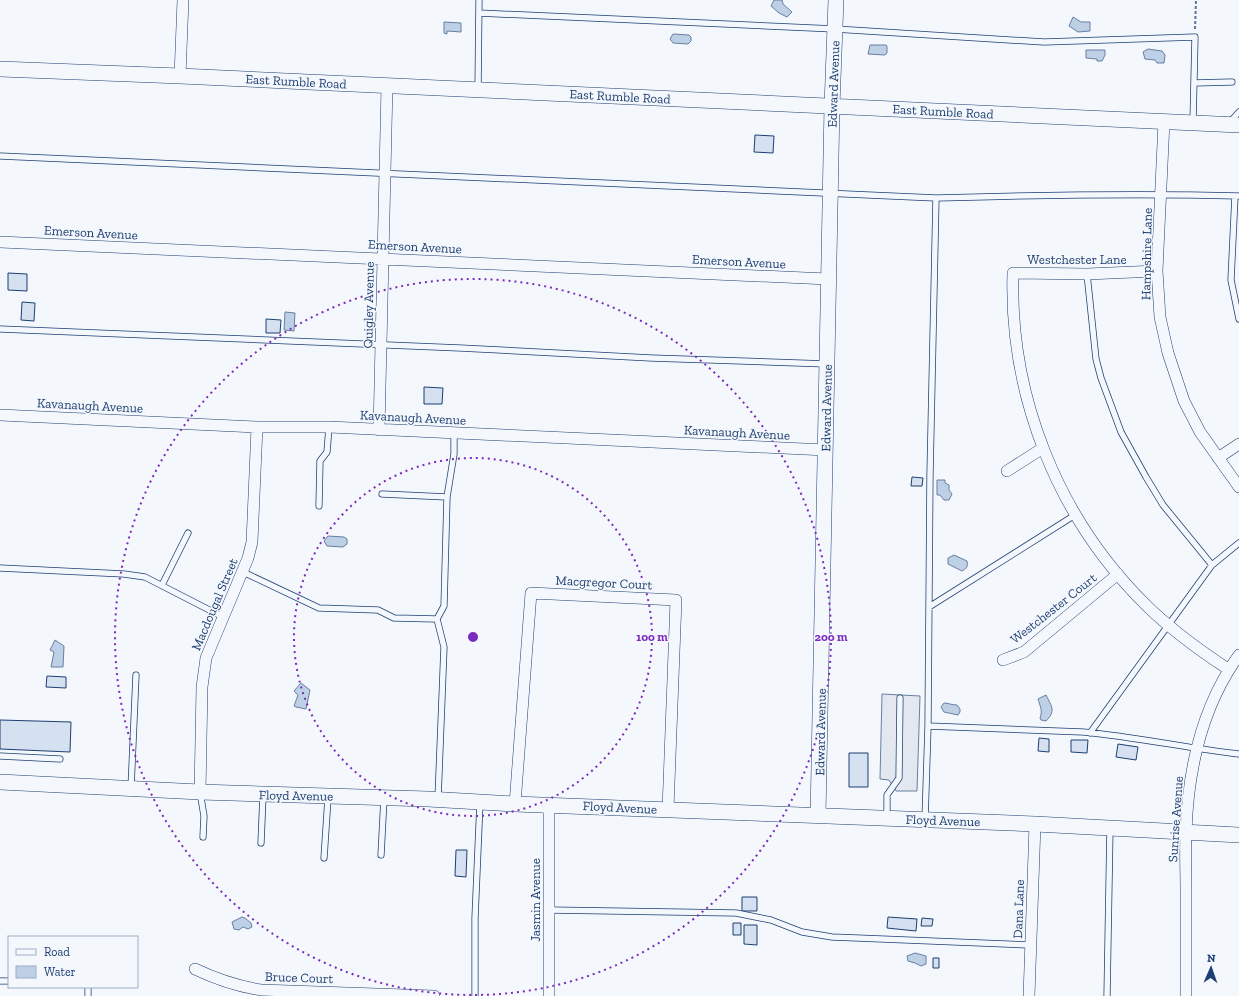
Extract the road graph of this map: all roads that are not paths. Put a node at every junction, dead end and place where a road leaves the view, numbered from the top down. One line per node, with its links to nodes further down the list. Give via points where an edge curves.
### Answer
1 (183, 0): 7 (street)
2 (479, 0): 4 (lane)
3 (836, 0): 5 (street, Edward Avenue)
4 (479, 13): 5 (lane); 11 (lane)
5 (835, 30): 9 (lane, via 1044,42 1195,37); 12 (street, Edward Avenue)
6 (0, 69): 7 (street, East Rumble Road)
7 (180, 76): 10 (street, East Rumble Road)
8 (1232, 82): 9 (lane)
9 (1194, 83): 15 (lane)
10 (387, 86): 11 (street, East Rumble Road); 18 (street, Quigley Avenue)
11 (478, 90): 12 (street, East Rumble Road)
12 (832, 106): 14 (street, East Rumble Road); 19 (street, Edward Avenue)
13 (1239, 112): 16 (lane)
14 (1164, 122): 15 (street, East Rumble Road); 20 (street, Hampshire Lane)
15 (1193, 123): 16 (street, East Rumble Road)
16 (1233, 124)
17 (0, 156): 18 (lane)
18 (385, 173): 19 (lane); 24 (street, Quigley Avenue)
19 (830, 194): 22 (lane); 27 (street, Edward Avenue)
20 (1161, 194): 21 (lane); 22 (lane); 25 (street, Hampshire Lane)
21 (1237, 196): 28 (lane, via 1231,280)
22 (936, 198): 54 (lane)
23 (0, 242): 24 (street, Emerson Avenue)
24 (383, 259): 27 (street, Emerson Avenue); 30 (street, Quigley Avenue)
25 (1157, 272): 26 (street, Westchester Lane); 40 (street, Hampshire Lane, via 1160,317 1172,367 1184,401 1200,432)
26 (1086, 274): 38 (street, Westchester Lane, via 1013,273 1014,328 1020,370); 49 (lane, via 1096,359 1121,432 1163,505)
27 (828, 279): 31 (street, Edward Avenue)
28 (1239, 319)
29 (0, 329): 30 (lane)
30 (381, 345): 31 (lane); 35 (street, Quigley Avenue)
31 (827, 364): 39 (street, Edward Avenue)
32 (0, 415): 33 (street, Kavanaugh Avenue)
33 (257, 427): 34 (street, Kavanaugh Avenue); 51 (street, Macdougal Street, via 252,542)
34 (329, 427): 35 (street, Kavanaugh Avenue); 45 (lane, via 327,452 320,461)
35 (379, 430): 36 (street, Kavanaugh Avenue)
36 (454, 433): 39 (street, Kavanaugh Avenue); 44 (lane, via 454,454)
37 (1239, 444): 40 (street)
38 (1043, 448): 41 (street); 46 (street, Westchester Lane)
39 (826, 450): 80 (street, Edward Avenue)
40 (1218, 458): 42 (street, Hampshire Lane)
41 (1007, 470)
42 (1239, 486)
43 (382, 494): 44 (lane)
44 (447, 497): 56 (lane, via 444,606)
45 (319, 506)
46 (1076, 515): 52 (street, Westchester Lane, via 1103,557); 54 (lane)
47 (188, 533): 53 (lane)
48 (1239, 543): 49 (lane)
49 (1212, 565): 57 (lane)
50 (0, 568): 53 (lane, via 124,574 145,577)
51 (243, 572): 55 (street, Macdougal Street); 56 (lane, via 319,608 378,610 394,618)
52 (1118, 574): 57 (street, Westchester Lane, via 1144,604); 59 (street, Westchester Court, via 1024,652)
53 (162, 585): 55 (lane)
54 (929, 607): 63 (lane)
55 (222, 617): 71 (street, Macdougal Street, via 206,658 202,687)
56 (437, 619): 75 (lane, via 444,647)
57 (1168, 625): 60 (street, Westchester Lane); 64 (lane)
58 (1239, 655): 60 (street, Sunrise Avenue)
59 (1003, 660)
60 (1228, 670): 65 (street, Sunrise Avenue, via 1206,717)
61 (136, 675): 70 (lane)
62 (900, 698): 81 (lane, via 898,778 887,795)
63 (928, 726): 64 (lane); 82 (lane)
64 (1090, 733): 65 (lane)
65 (1197, 749): 66 (lane); 85 (street, Sunrise Avenue, via 1191,776)
66 (1239, 754)
67 (0, 756): 68 (lane)
68 (60, 759)
69 (0, 782): 70 (street, Floyd Avenue)
70 (131, 788): 71 (street, Floyd Avenue)
71 (200, 792): 72 (street, Floyd Avenue); 87 (lane, via 204,816)
72 (263, 794): 73 (street, Floyd Avenue); 88 (lane)
73 (328, 795): 74 (street, Floyd Avenue); 90 (lane)
74 (384, 797): 75 (street, Floyd Avenue); 89 (lane)
75 (438, 800): 76 (street, Floyd Avenue)
76 (480, 802): 77 (street, Floyd Avenue); 96 (lane, via 475,918)
77 (515, 804): 78 (street, Floyd Avenue); 79 (street, Macgregor Court, via 531,593 676,600)
78 (548, 804): 79 (street, Floyd Avenue); 91 (street, Jasmin Avenue)
79 (668, 809): 80 (street, Floyd Avenue)
80 (818, 816): 81 (street, Floyd Avenue)
81 (887, 818): 82 (street, Floyd Avenue)
82 (925, 820): 83 (street, Floyd Avenue)
83 (1035, 824): 84 (street, Floyd Avenue); 92 (street, Dana Lane)
84 (1110, 828): 85 (street, Floyd Avenue); 99 (lane)
85 (1186, 832): 86 (street, Floyd Avenue); 100 (street, Sunrise Avenue)
86 (1239, 835)
87 (202, 837)
88 (261, 843)
89 (381, 855)
90 (324, 858)
91 (549, 910): 92 (lane, via 736,913 772,920 802,932 832,937); 97 (street, Jasmin Avenue)
92 (1030, 945): 98 (street, Dana Lane)
93 (195, 969): 94 (street, Bruce Court, via 224,982 261,990)
94 (405, 996): 95 (street, Bruce Court)
95 (434, 996)
96 (475, 996)
97 (549, 996)
98 (1029, 996)
99 (1106, 996)
100 (1186, 996)

